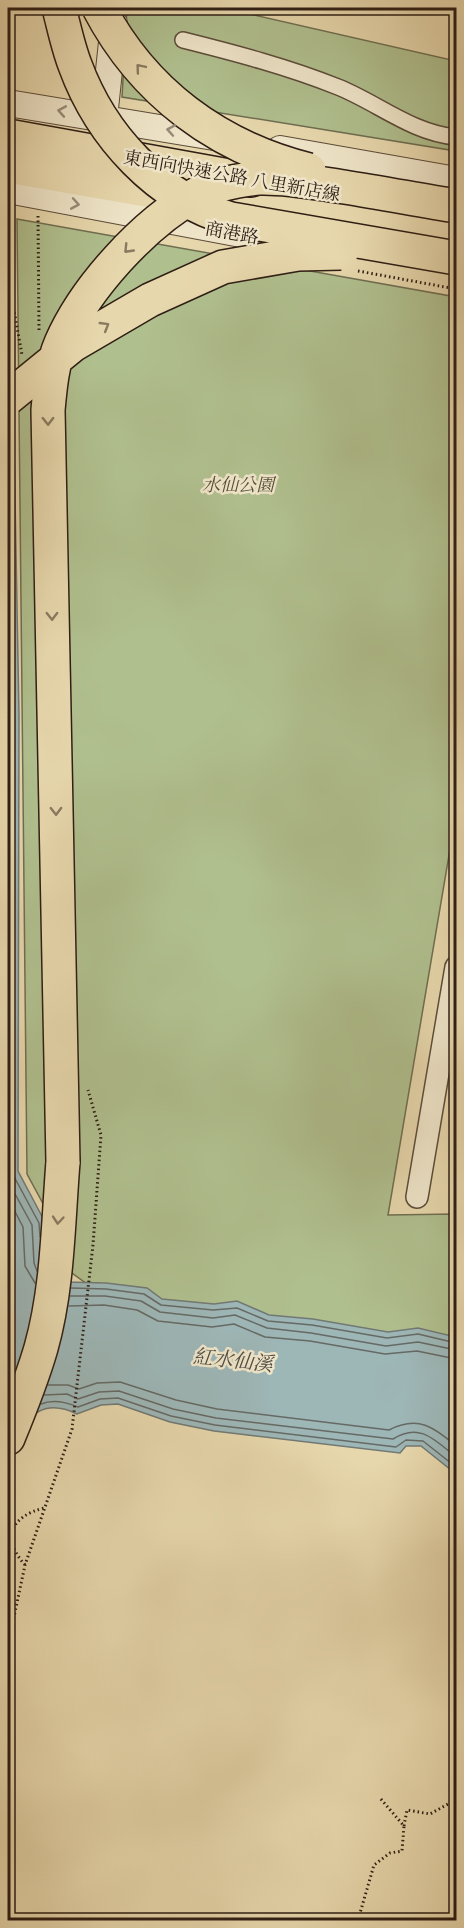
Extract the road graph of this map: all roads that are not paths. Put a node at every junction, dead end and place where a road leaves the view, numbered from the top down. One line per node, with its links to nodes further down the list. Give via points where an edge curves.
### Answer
1 (59, 8): 15 (highway, bridge, via 75,65 110,130 165,188 208,212 231,219)
2 (99, 8): 11 (highway, one-way to 2, bridge, via 296,166 218,135 181,110 152,83 128,55)
3 (116, 8): 6 (street)
4 (183, 40): 7 (street, via 339,88 408,124)
5 (14, 103): 6 (street, one-way to 5)
6 (104, 118): 10 (street, one-way to 6)
7 (456, 137)
8 (15, 169): 9 (highway, 東西向快速公路 八里新店線); 17 (street, 商港路, one-way to 17)
9 (164, 179): 13 (highway, 東西向快速公路 八里新店線); 14 (highway, 東西向快速公路 八里新店線)
10 (456, 180)
11 (456, 197)
12 (456, 206): 21 (highway, one-way to 21, bridge, via 298,180 258,178 198,194 168,214 106,272 61,344 51,379 48,420 63,1162 53,1287 42,1347)
13 (456, 216)
14 (456, 241)
15 (456, 258)
16 (456, 263): 18 (highway, one-way to 16, bridge, via 74,345 150,300 223,267 298,254 381,252)
17 (456, 274)
18 (8, 398)
19 (456, 967): 20 (street)
20 (417, 1197)
21 (8, 1438)

